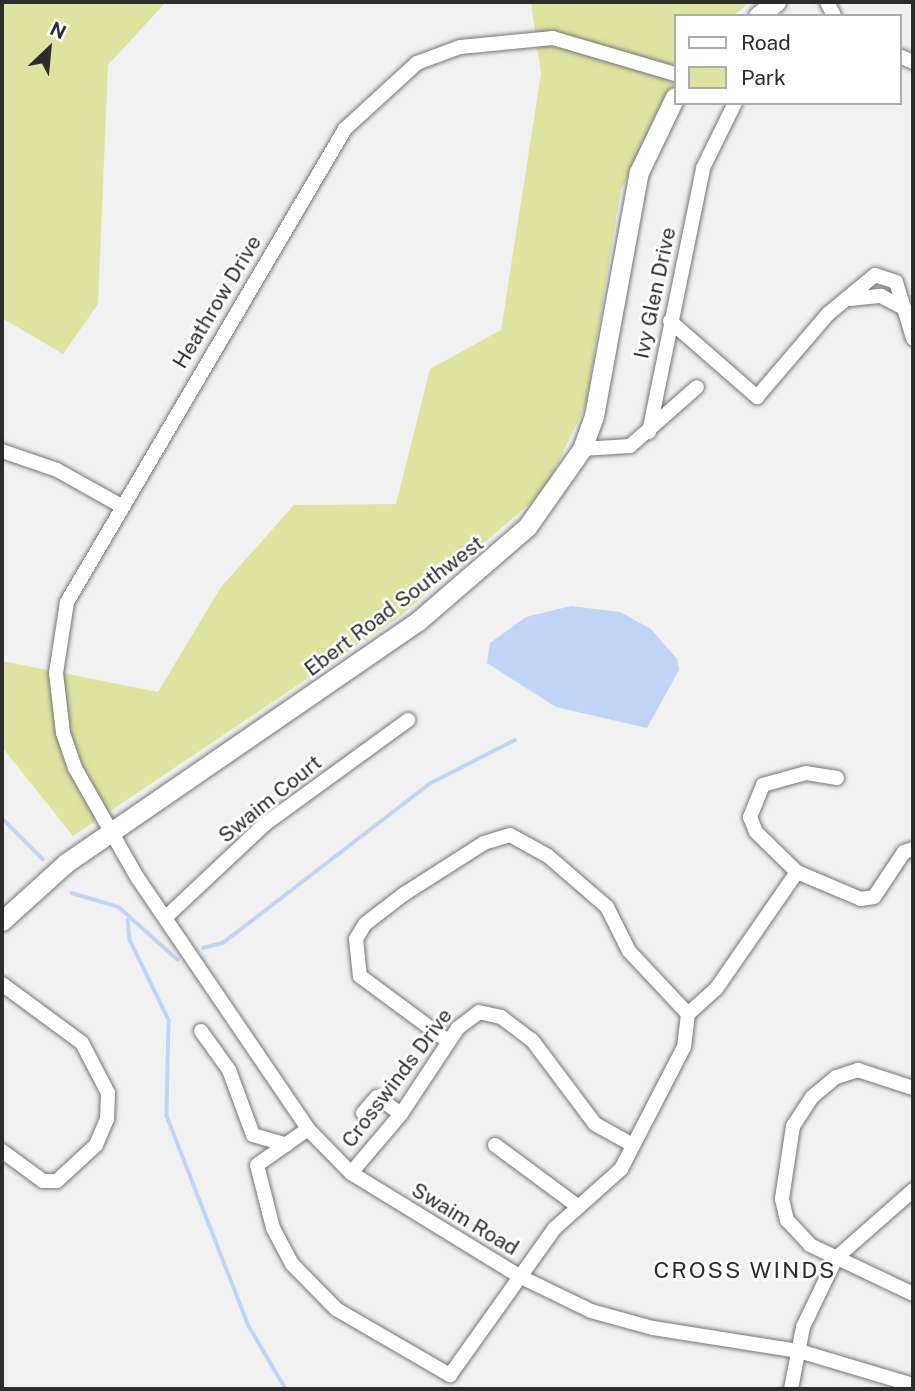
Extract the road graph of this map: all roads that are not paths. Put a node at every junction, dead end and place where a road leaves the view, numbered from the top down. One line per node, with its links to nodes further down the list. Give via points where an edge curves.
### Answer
1 (776, 2): 2 (main road)
2 (761, 14)
3 (674, 74): 14 (street, Heathrow Drive, via 553,38 460,47 417,63 345,128)
4 (674, 99): 12 (main road, Ebert Road Southwest, via 639,172 608,351)
5 (734, 105): 8 (street, Ivy Glen Drive, via 703,168)
6 (850, 299): 7 (street, via 881,296); 7 (street, via 883,274 896,282); 8 (street, via 828,314 757,397)
7 (906, 310): 9 (street)
8 (670, 321): 11 (street, Ivy Glen Drive)
9 (913, 338)
10 (697, 387): 11 (street)
11 (649, 432): 12 (street, via 618,450)
12 (582, 449): 17 (main road, Ebert Road Southwest, via 527,527 471,581)
13 (2, 451): 14 (street, via 57,470)
14 (120, 505): 17 (street, Heathrow Drive, via 67,601 56,673 63,733)
15 (408, 720): 21 (street, Swaim Court, via 265,824)
16 (837, 778): 19 (street, via 779,776 753,801 756,832)
17 (110, 835): 20 (street, Heathrow Drive); 22 (main road, Ebert Road Southwest, via 66,863)
18 (913, 849): 19 (street, via 904,852 874,897 861,899)
19 (797, 872): 24 (street, via 716,989)
20 (137, 877): 21 (street, Swaim Road)
21 (165, 918): 30 (street, Swaim Road)
22 (2, 920)
23 (2, 984): 34 (street, via 82,1043 108,1093 107,1119 96,1145 57,1181 43,1181)
24 (688, 1014): 26 (street, via 629,951 607,907 548,856 510,835 484,843 404,894 365,924 356,939 360,976); 31 (street, via 684,1047)
25 (201, 1031): 32 (street, via 229,1070 241,1116 253,1135)
26 (448, 1041): 29 (street, Crosswinds Drive); 31 (street, Crosswinds Drive, via 468,1015 501,1017 532,1040 595,1124)
27 (913, 1088): 38 (street, via 859,1070 836,1077 812,1097 793,1126 782,1180 787,1220 810,1245)
28 (363, 1113): 29 (street, via 377,1097)
29 (401, 1114): 35 (street, Crosswinds Drive)
30 (308, 1129): 32 (street); 35 (street, Swaim Road)
31 (633, 1144): 37 (street, via 621,1169)
32 (287, 1145): 39 (street, via 257,1166 273,1228 292,1265 336,1309 450,1375)
33 (495, 1145): 37 (street)
34 (2, 1152)
35 (351, 1172): 39 (street, Swaim Road)
36 (913, 1190): 38 (street)
37 (576, 1205): 39 (street)
38 (836, 1258): 40 (street); 41 (street)
39 (521, 1277): 41 (street, Swaim Road, via 591,1311 653,1328)
40 (913, 1294)
41 (799, 1351): 42 (street, Swaim Road); 43 (street)
42 (913, 1385)
43 (791, 1389)

